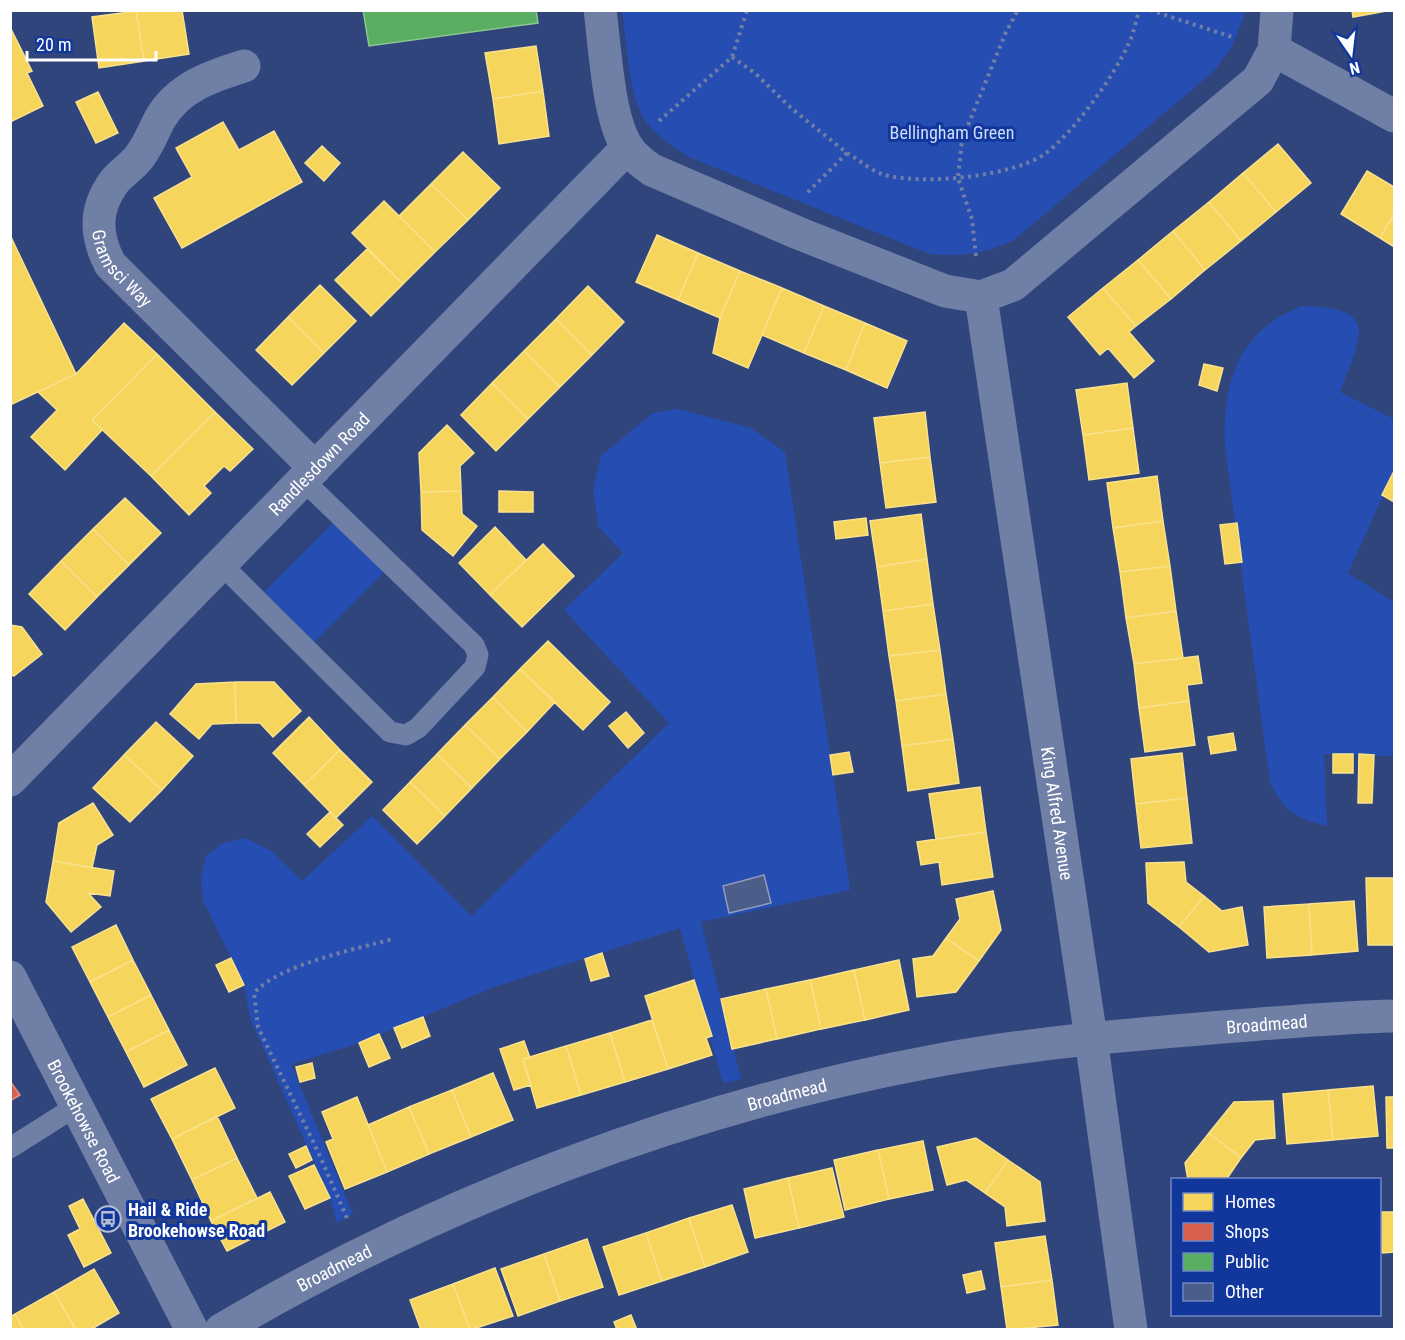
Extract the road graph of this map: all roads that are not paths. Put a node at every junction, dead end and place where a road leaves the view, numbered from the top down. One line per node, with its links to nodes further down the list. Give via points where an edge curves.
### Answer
1 (600, 10): 6 (street, via 615,114)
2 (1277, 10): 3 (street)
3 (1275, 50): 5 (street); 7 (street, via 1258,80 1158,166 1013,285)
4 (244, 66): 8 (street, Gramsci Way, via 192,86 174,101 160,119 152,140 115,181 103,201 98,222 100,244 110,264)
5 (1395, 116)
6 (627, 148): 7 (street, via 652,170 776,224 945,291); 8 (street, Randlesdown Road)
7 (981, 297): 13 (street, King Alfred Avenue)
8 (309, 474): 9 (street, Randlesdown Road); 9 (lane, via 474,645 478,655 475,667 418,728 406,735 390,732)
9 (221, 564): 10 (street, Randlesdown Road)
10 (10, 780)
11 (10, 977): 14 (street, Brookehowse Road)
12 (1395, 1016): 13 (street, Broadmead)
13 (1091, 1038): 17 (street, Broadmead, via 934,1061 692,1122 429,1220 361,1252); 18 (street, King Alfred Avenue)
14 (78, 1106): 15 (lane); 16 (street, Brookehowse Road)
15 (10, 1148)
16 (192, 1329)
17 (221, 1329)
18 (1131, 1329)

